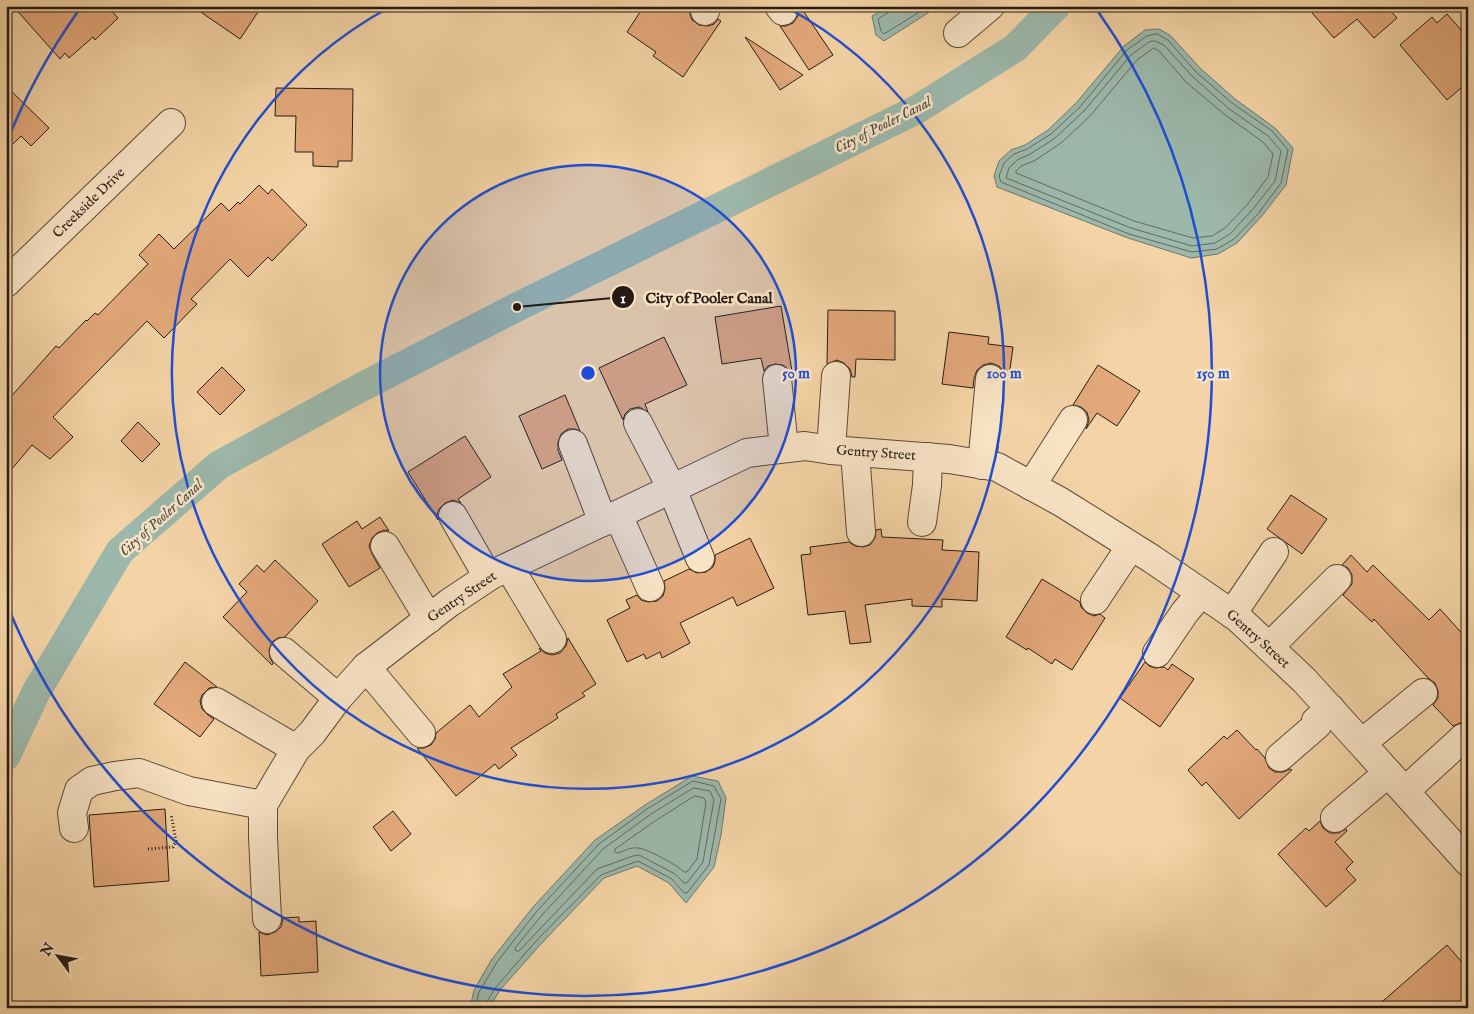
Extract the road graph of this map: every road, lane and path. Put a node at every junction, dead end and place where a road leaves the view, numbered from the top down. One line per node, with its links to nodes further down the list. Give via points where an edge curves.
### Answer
1 (990, 6): 2 (street)
2 (958, 33)
3 (171, 123): 4 (street, Creekside Drive)
4 (6, 283)
5 (836, 376): 12 (street)
6 (777, 379): 11 (street)
7 (990, 380): 14 (street)
8 (1073, 420): 15 (street)
9 (638, 423): 16 (street)
10 (573, 444): 18 (street)
11 (784, 448): 12 (street, Gentry Street, via 805,446); 16 (street, Gentry Street, via 747,453)
12 (843, 451): 13 (street, Gentry Street); 20 (street)
13 (928, 457): 14 (street, Gentry Street); 19 (street)
14 (982, 465): 15 (street, Gentry Street, via 997,467)
15 (1031, 486): 22 (street, Gentry Street)
16 (672, 489): 18 (street, Gentry Street); 24 (street)
17 (453, 516): 25 (street)
18 (610, 519): 25 (street, Gentry Street); 27 (street)
19 (922, 522)
20 (861, 532)
21 (385, 546): 31 (street)
22 (1131, 546): 28 (street, Gentry Street); 29 (street)
23 (1274, 552): 30 (street)
24 (700, 558)
25 (499, 572): 31 (street, Gentry Street, via 449,603); 32 (street)
26 (1336, 579): 33 (street)
27 (650, 587)
28 (1201, 593): 30 (street, Gentry Street); 35 (street)
29 (1095, 600)
30 (1232, 614): 33 (street, Gentry Street)
31 (430, 619): 36 (street, Gentry Street)
32 (552, 639)
33 (1269, 647): 40 (street, Gentry Street)
34 (284, 652): 38 (street)
35 (1157, 653)
36 (366, 667): 38 (street, Gentry Street); 41 (street)
37 (1423, 693): 43 (street)
38 (338, 698): 44 (street, Gentry Street)
39 (216, 702): 44 (street)
40 (1331, 709): 43 (street, Gentry Street); 45 (street)
41 (421, 733)
42 (1463, 738): 47 (street)
43 (1362, 743): 47 (street, Gentry Street)
44 (296, 749): 49 (street, Gentry Street)
45 (1280, 757)
46 (144, 758): 48 (street)
47 (1397, 782): 50 (street); 53 (street, Gentry Street)
48 (166, 783): 49 (street, via 188,791); 51 (street, via 139,773 92,782 79,790 72,813); 52 (path, via 176,841 174,847)
49 (263, 805): 54 (street)
50 (1335, 818)
51 (74, 828)
52 (148, 849)
53 (1468, 862)
54 (267, 919)

